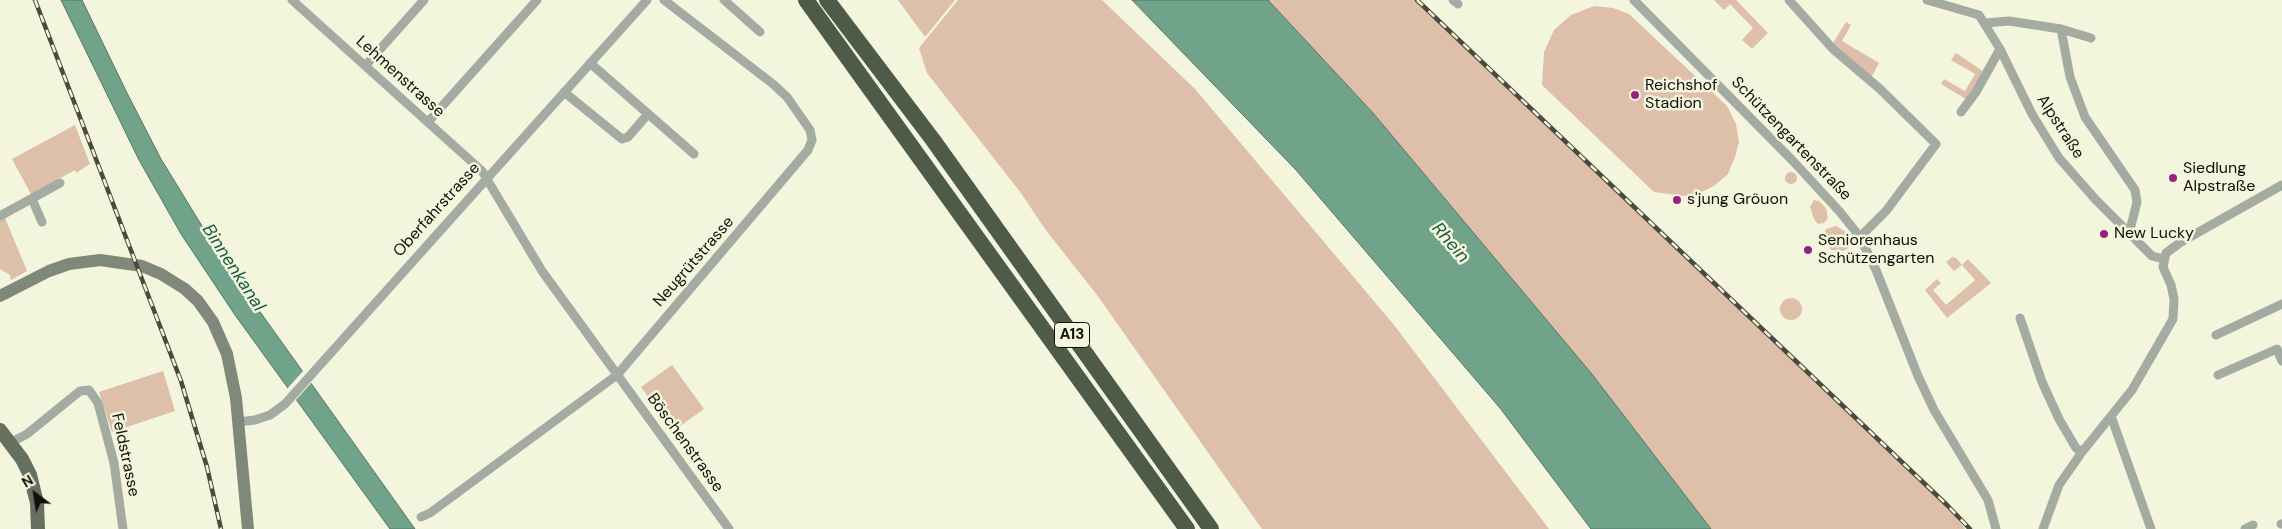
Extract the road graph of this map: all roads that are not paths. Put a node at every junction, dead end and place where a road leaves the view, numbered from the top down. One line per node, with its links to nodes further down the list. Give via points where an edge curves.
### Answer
1 (292, 0): 18 (street, Lehmenstrasse)
2 (424, 0): 18 (street)
3 (537, 0): 22 (street)
4 (647, 0): 17 (street, Oberfahrstrasse)
5 (664, 0): 38 (street, Neugrütstrasse, via 773,84 810,130 812,140 808,150 776,190)
6 (724, 0): 14 (street)
7 (806, 0): 50 (highway, A13)
8 (828, 0): 51 (highway, A13, via 933,140)
9 (1634, 0): 31 (street, Schützengartenstraße, via 1786,153)
10 (1789, 0): 31 (street, via 1833,49 1936,144 1886,211)
11 (1928, 0): 12 (street, via 1979,15)
12 (1986, 23): 13 (street, via 2003,20); 16 (street, Alpstraße)
13 (2061, 29): 15 (street); 30 (street, Alpstraße, via 2070,78 2085,117 2135,190 2137,202)
14 (760, 32)
15 (2092, 38)
16 (2000, 49): 20 (street); 30 (street, Alpstraße, via 2058,158)
17 (590, 63): 19 (street, Oberfahrstrasse); 21 (street)
18 (366, 65): 22 (street, Lehmenstrasse)
19 (564, 92): 21 (street, via 622,138 628,137); 24 (street, Oberfahrstrasse)
20 (1961, 112)
21 (648, 114): 23 (street)
22 (428, 122): 24 (street, Lehmenstrasse, via 482,171)
23 (694, 154)
24 (486, 179): 38 (street, Lehmenstrasse, via 542,271); 41 (street, Oberfahrstrasse, via 284,404 255,420)
25 (60, 183): 27 (street)
26 (2282, 186): 32 (street, via 2176,245 2166,253)
27 (32, 199): 28 (street); 29 (street)
28 (0, 216)
29 (42, 222)
30 (2129, 234): 32 (street, Alpstraße, via 2152,256)
31 (1860, 237): 52 (street, Schützengartenstraße, via 1918,376 1934,410 1988,500)
32 (2164, 260): 40 (street, via 2163,267 2174,299 2173,319 2132,390)
33 (0, 296): 41 (street, via 49,271 85,261 121,262 161,274 198,301 221,337 232,374)
34 (2282, 304): 36 (street)
35 (2020, 318): 44 (street, via 2059,420 2076,448)
36 (2216, 335)
37 (2282, 361): 39 (street, via 2277,349)
38 (617, 375): 45 (street, Neugrütstrasse); 49 (street, Böschenstrasse)
39 (2218, 375)
40 (2111, 416): 44 (street); 54 (street)
41 (238, 422): 48 (street)
42 (0, 430): 43 (main road)
43 (10, 443): 46 (main road, via 30,475 37,503); 47 (street, Feldstrasse, via 28,434 80,391 90,390 98,402 114,463)
44 (2082, 452): 53 (street, via 2059,485)
45 (421, 517)
46 (38, 529)
47 (123, 529)
48 (248, 529)
49 (729, 529)
50 (1186, 529)
51 (1211, 529)
52 (1996, 529)
53 (2043, 529)
54 (2150, 529)

